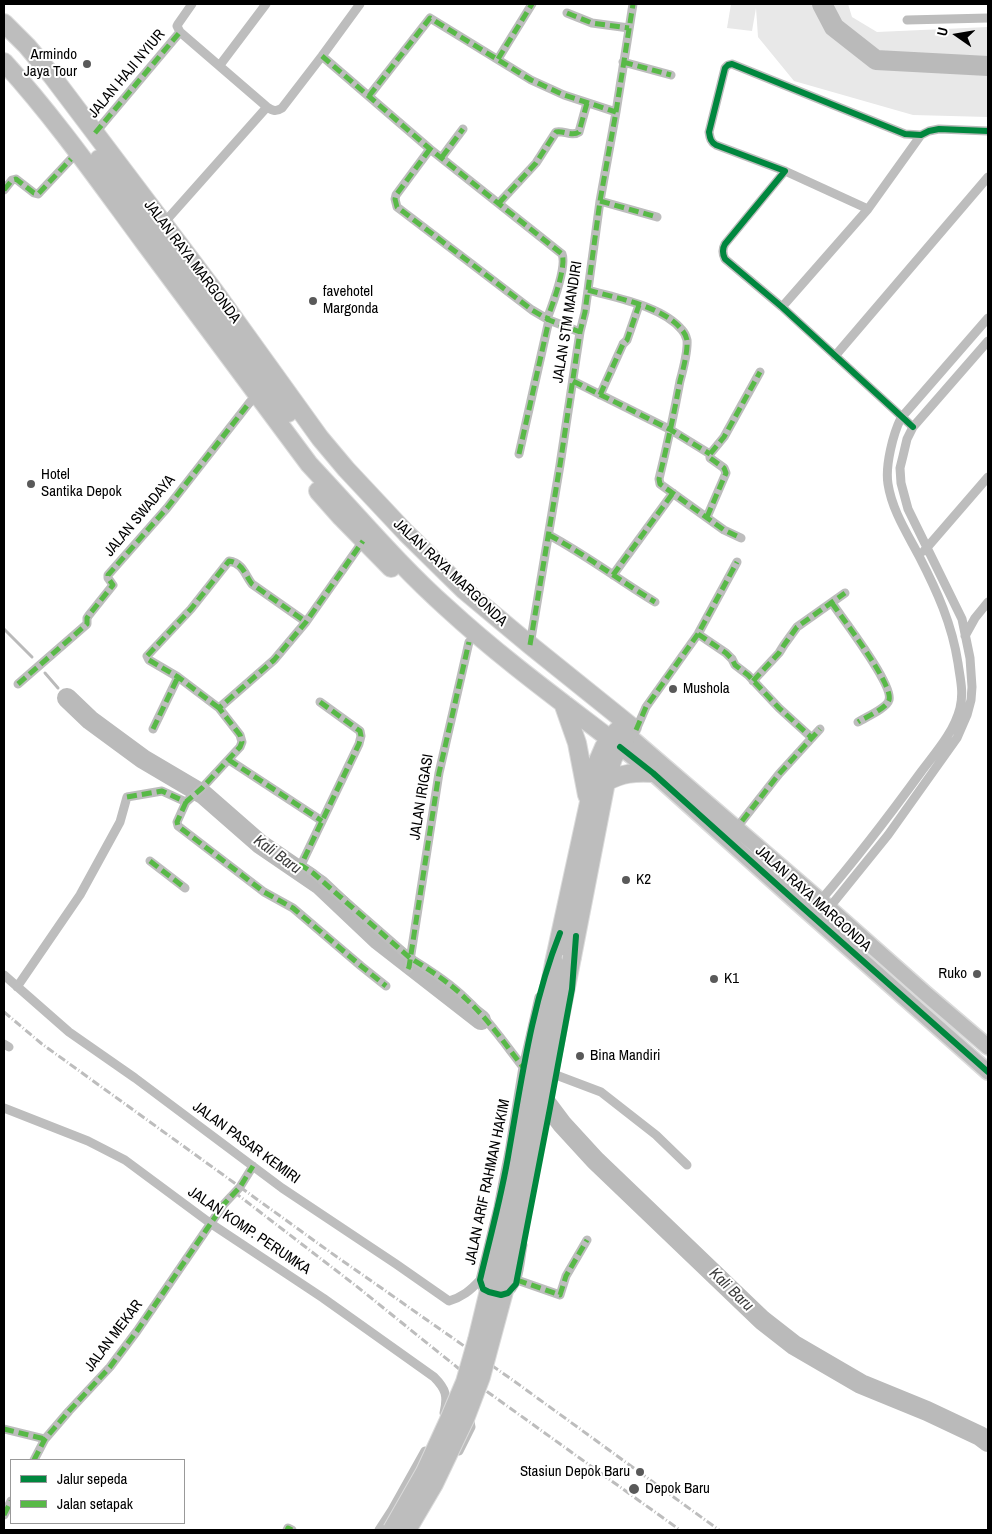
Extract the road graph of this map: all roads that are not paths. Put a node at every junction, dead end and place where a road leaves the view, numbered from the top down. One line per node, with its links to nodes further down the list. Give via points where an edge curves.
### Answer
1 (192, 4): 11 (street, via 177,26)
2 (266, 4): 17 (street)
3 (360, 4): 13 (street)
4 (532, 4): 14 (street)
5 (633, 4): 10 (street, JALAN STM MANDIRI)
6 (567, 13): 10 (street, via 592,23)
7 (988, 18): 8 (street)
8 (907, 20)
9 (4, 23): 27 (highway, JALAN RAYA MARGONDA, via 52,76)
10 (629, 28): 16 (street, JALAN STM MANDIRI)
11 (180, 32): 17 (street); 27 (street, JALAN HAJI NYIUR)
12 (4, 39): 27 (highway, JALAN RAYA MARGONDA, via 38,76)
13 (322, 56): 20 (street); 22 (street, via 282,108 273,111)
14 (498, 59): 20 (street, via 430,18); 21 (street, via 532,80)
15 (4, 62): 27 (highway, JALAN RAYA MARGONDA)
16 (623, 62): 18 (street); 23 (street, JALAN STM MANDIRI)
17 (220, 65): 22 (street)
18 (671, 75)
19 (4, 76): 27 (highway, JALAN RAYA MARGONDA)
20 (368, 96): 28 (street)
21 (587, 103): 23 (street); 34 (street, via 579,132 556,132 536,162)
22 (267, 107): 37 (street)
23 (616, 112): 33 (street, JALAN STM MANDIRI)
24 (462, 129): 29 (street)
25 (988, 132): 26 (street, via 939,130)
26 (922, 135): 30 (street, via 905,134 728,64 710,132 712,143); 35 (street)
27 (77, 144): 32 (street, JALAN HAJI NYIUR, via 38,194 16,178); 37 (highway, JALAN RAYA MARGONDA); 49 (highway, JALAN RAYA MARGONDA); 55 (highway, JALAN RAYA MARGONDA)
28 (430, 148): 29 (street); 42 (street, via 396,195 397,208)
29 (442, 157): 34 (street)
30 (785, 171): 35 (street); 40 (street, via 724,244 722,252 725,259)
31 (988, 177): 45 (street)
32 (4, 190)
33 (600, 201): 36 (street); 38 (street, JALAN STM MANDIRI)
34 (499, 203): 42 (street, via 564,256)
35 (868, 209): 40 (street)
36 (658, 217)
37 (159, 228): 55 (highway, JALAN RAYA MARGONDA)
38 (588, 290): 39 (street); 43 (street, JALAN STM MANDIRI)
39 (640, 304): 48 (street, via 627,340); 52 (street, via 666,316 681,328 687,341)
40 (782, 307): 45 (street)
41 (988, 318): 50 (street)
42 (548, 320): 43 (street); 53 (street)
43 (580, 332): 47 (street, JALAN STM MANDIRI)
44 (988, 340): 51 (street)
45 (835, 356): 50 (street)
46 (760, 372): 54 (street, via 724,437)
47 (573, 381): 48 (street); 59 (street, JALAN STM MANDIRI)
48 (600, 395): 52 (street)
49 (250, 402): 55 (highway, JALAN RAYA MARGONDA); 79 (street, JALAN SWADAYA, via 167,508 108,575 113,586 89,614 87,624)
50 (901, 418): 51 (street); 63 (street, via 895,431 888,484 895,511)
51 (913, 427): 62 (street, via 902,462 901,483 908,509)
52 (671, 430): 54 (street); 57 (street, via 659,478 660,484)
53 (519, 454)
54 (710, 454): 58 (street, via 710,458 726,470)
55 (315, 459): 61 (highway, JALAN RAYA MARGONDA); 66 (highway, JALAN RAYA MARGONDA); 76 (highway, JALAN RAYA MARGONDA)
56 (988, 478): 62 (street)
57 (673, 493): 58 (street); 65 (street)
58 (707, 517): 60 (street)
59 (549, 535): 65 (street); 76 (street, JALAN STM MANDIRI)
60 (741, 538)
61 (363, 541): 66 (highway, JALAN RAYA MARGONDA); 71 (street)
62 (927, 548): 63 (street); 73 (street, via 962,619)
63 (918, 555): 75 (street, via 941,602)
64 (736, 562): 72 (street)
65 (613, 575): 68 (street)
66 (417, 586): 74 (highway, JALAN RAYA MARGONDA); 80 (highway, JALAN RAYA MARGONDA)
67 (845, 593): 70 (street)
68 (655, 602)
69 (988, 602): 73 (street)
70 (832, 603): 78 (street, via 797,627); 83 (street, via 879,671 890,696 883,707)
71 (306, 622): 77 (street, via 252,584 242,568 230,560 191,609 147,656); 82 (street, via 274,660)
72 (698, 634): 78 (street, via 726,652); 87 (street)
73 (966, 636): 75 (street); 84 (street, via 972,693 970,706)
74 (469, 642): 80 (highway, JALAN RAYA MARGONDA, via 530,689); 100 (street, JALAN IRIGASI, via 439,772)
75 (955, 644): 84 (street, via 962,689)
76 (527, 650): 87 (highway, JALAN RAYA MARGONDA)
77 (178, 676): 82 (street); 85 (street)
78 (753, 681): 88 (street)
79 (18, 684)
80 (558, 699): 87 (highway, JALAN RAYA MARGONDA); 93 (highway, via 577,742)
81 (320, 702): 94 (street, via 360,731 361,736)
82 (220, 708): 89 (street, via 242,738 240,748)
83 (858, 722)
84 (959, 724): 98 (street)
85 (153, 729)
86 (820, 729): 88 (street)
87 (624, 732): 90 (main road, JALAN RAYA MARGONDA); 91 (highway, JALAN ARIF RAHMAN HAKIM); 93 (highway, JALAN ARIF RAHMAN HAKIM, via 604,747); 95 (main road, JALAN RAYA MARGONDA); 98 (main road, JALAN RAYA MARGONDA)
88 (812, 738): 95 (street)
89 (229, 760): 92 (street); 94 (street)
90 (653, 773): 91 (highway, via 623,774); 108 (main road, JALAN RAYA MARGONDA)
91 (606, 782): 99 (highway, JALAN ARIF RAHMAN HAKIM)
92 (188, 801): 102 (street, via 178,826 264,892 292,908); 103 (street, via 162,791 126,797 120,822 80,895)
93 (588, 803): 99 (highway, JALAN ARIF RAHMAN HAKIM)
94 (322, 821): 100 (street, via 302,865)
95 (742, 821): 98 (main road, JALAN RAYA MARGONDA)
96 (150, 861): 97 (street)
97 (185, 888)
98 (828, 901): 104 (main road, JALAN RAYA MARGONDA)
99 (568, 934): 107 (street, JALAN ARIF RAHMAN HAKIM, via 542,984); 109 (street, JALAN ARIF RAHMAN HAKIM, via 572,990); 124 (highway, JALAN ARIF RAHMAN HAKIM, bridge, via 554,962 502,1238 465,1382 425,1472); 125 (highway, JALAN ARIF RAHMAN HAKIM, bridge, via 572,957 506,1284 481,1377 441,1469)
100 (409, 964): 107 (street, via 428,969 466,999)
101 (4, 975): 103 (street, JALAN PASAR KEMIRI)
102 (386, 986)
103 (17, 987): 112 (street, JALAN PASAR KEMIRI, via 69,1032)
104 (971, 1026): 105 (main road, JALAN RAYA MARGONDA); 106 (main road, JALAN RAYA MARGONDA)
105 (988, 1035)
106 (988, 1047)
107 (523, 1067): 115 (street, JALAN ARIF RAHMAN HAKIM, via 500,1198)
108 (988, 1072)
109 (556, 1074): 111 (street, via 602,1092); 116 (street, JALAN ARIF RAHMAN HAKIM)
110 (4, 1108): 113 (street, JALAN KOMP. PERUMKA, via 88,1141 126,1160)
111 (687, 1165)
112 (253, 1166): 113 (street, JALAN MEKAR); 115 (street, JALAN PASAR KEMIRI, via 448,1302 469,1292)
113 (210, 1223): 117 (street, JALAN KOMP. PERUMKA, via 434,1377 446,1396); 119 (street, JALAN MEKAR, via 110,1367)
114 (587, 1240): 116 (street, via 566,1276 560,1295)
115 (480, 1280): 116 (street, JALAN ARIF RAHMAN HAKIM, via 488,1292 501,1295 512,1291)
116 (517, 1280)
117 (444, 1413): 123 (street, via 418,1466); 126 (street, via 458,1407 469,1416 471,1427)
118 (4, 1429): 119 (street)
119 (45, 1439): 120 (street, JALAN MEKAR)
120 (35, 1459)
121 (10, 1503): 122 (street)
122 (4, 1515)
123 (378, 1530)
124 (392, 1530)
125 (407, 1530)
126 (417, 1530)

